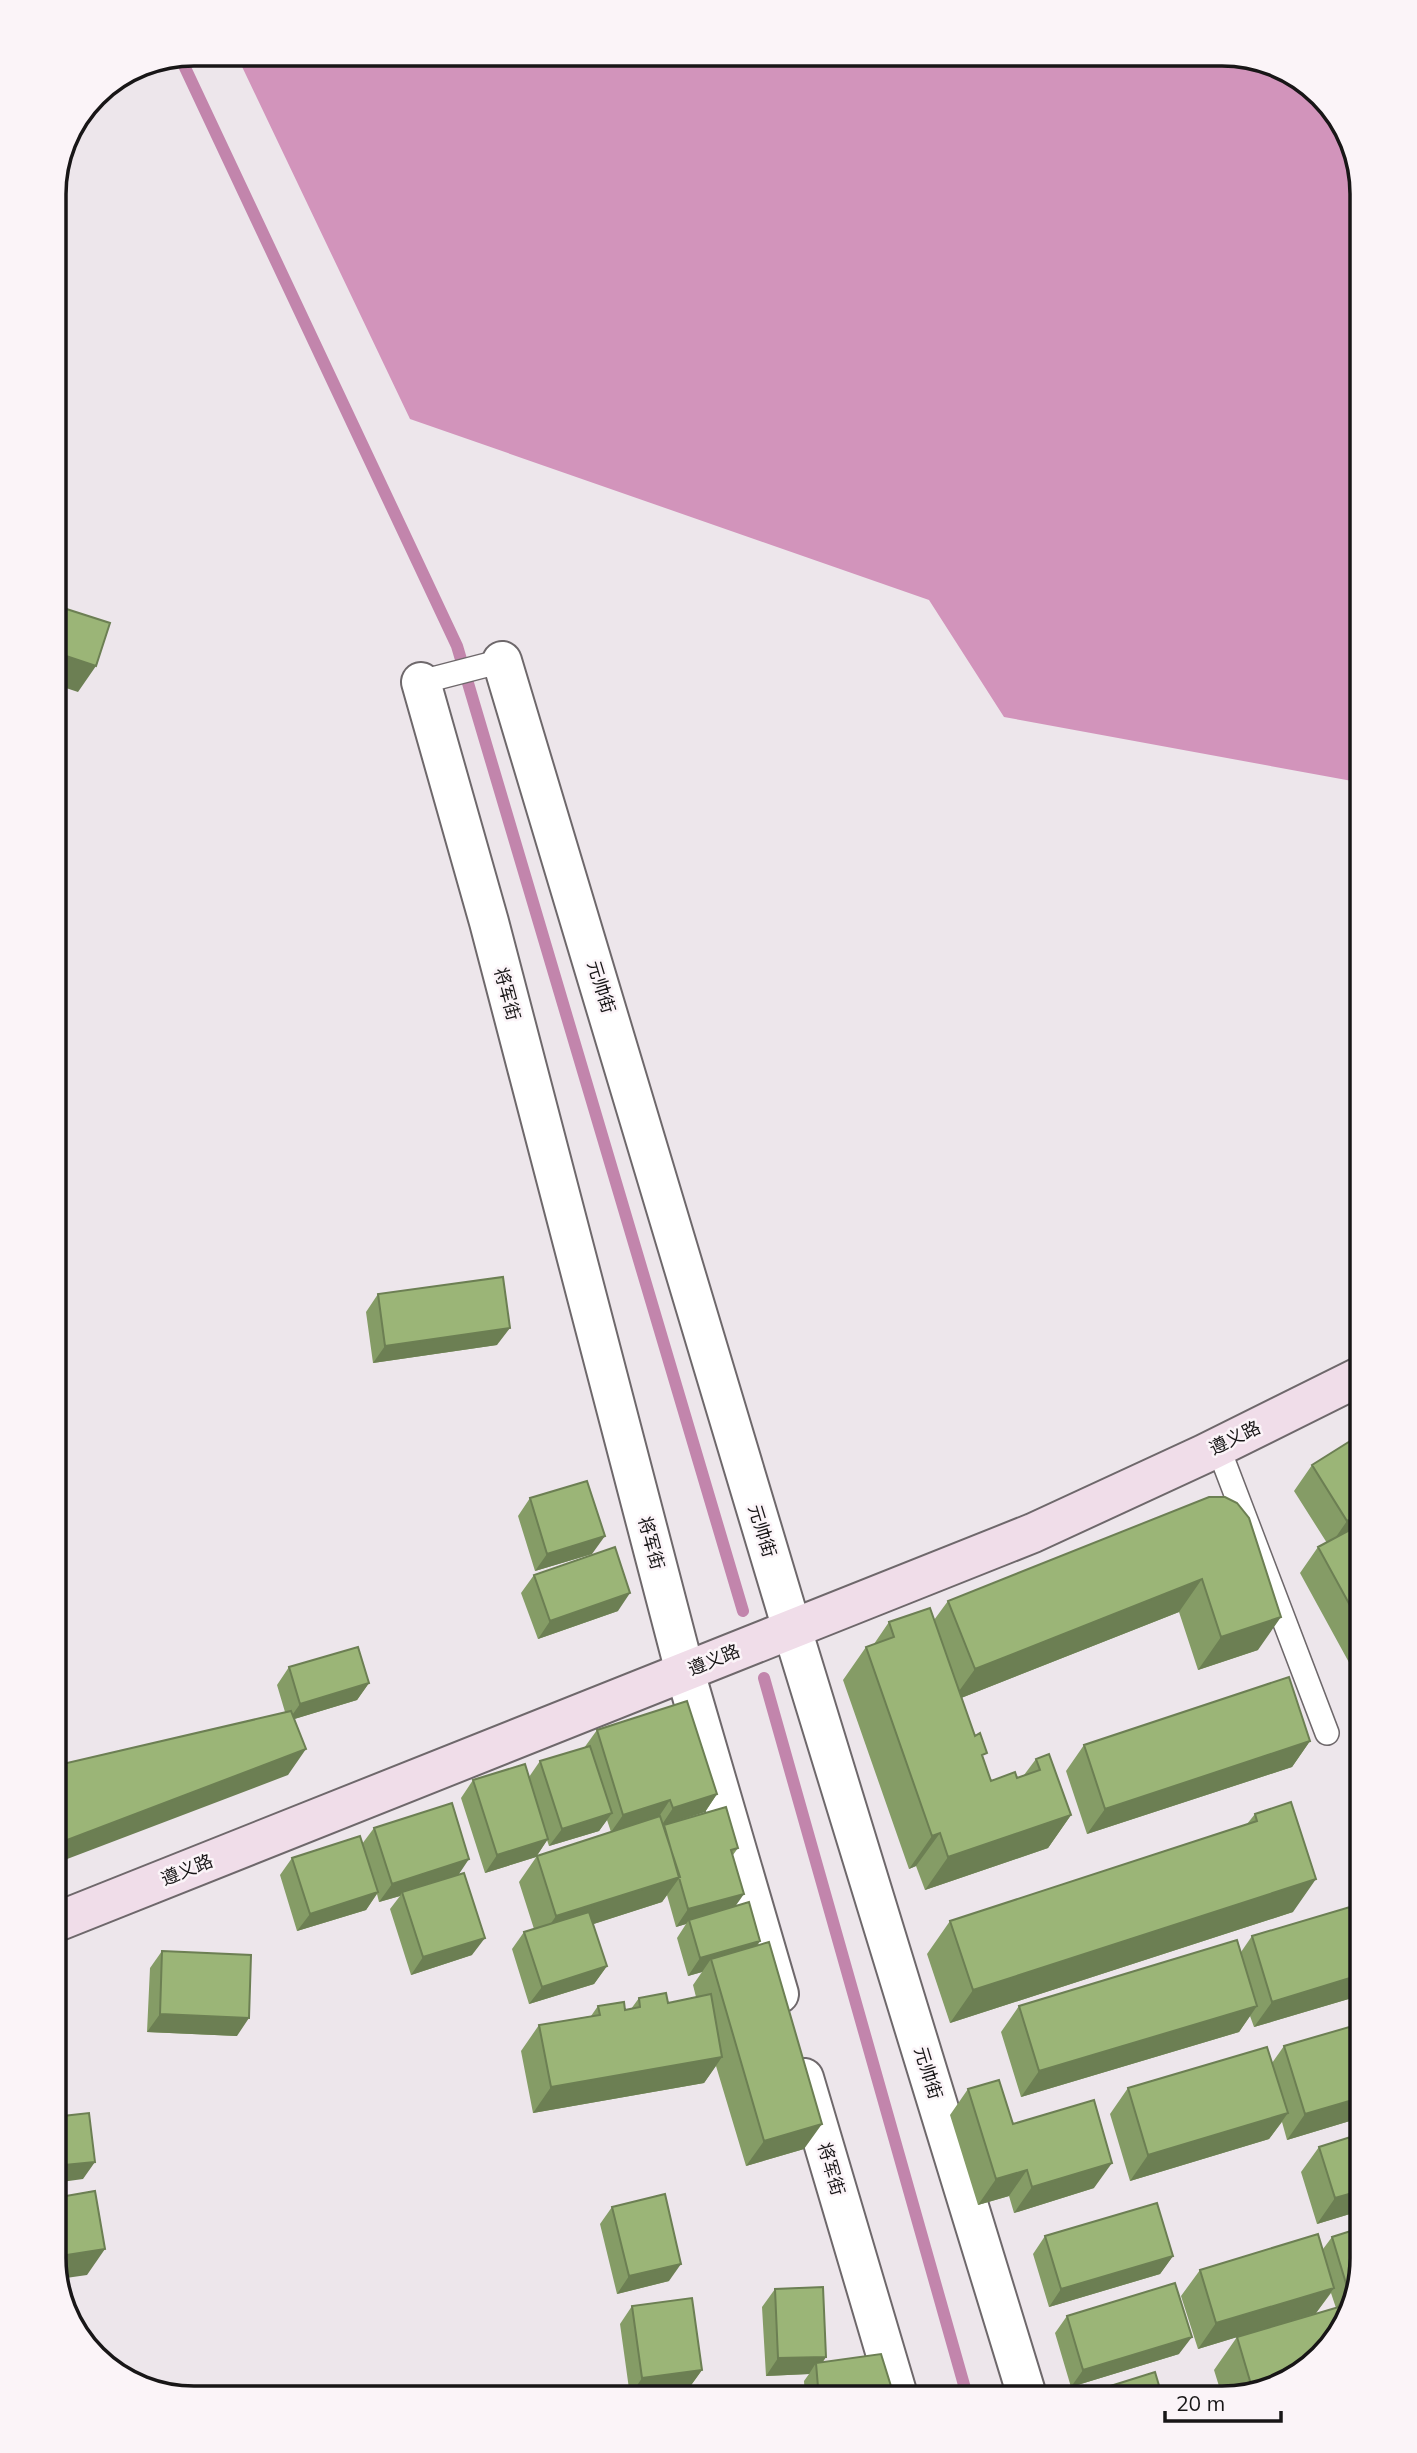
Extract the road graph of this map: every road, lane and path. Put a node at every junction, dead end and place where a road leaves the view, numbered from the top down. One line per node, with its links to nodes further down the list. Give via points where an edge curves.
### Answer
1 (496, 662): 2 (lane); 5 (street, 元帅街, via 577,904)
2 (430, 680): 6 (street, 将军街)
3 (1350, 1381): 4 (street, 遵义路)
4 (1218, 1447): 5 (street, 遵义路, via 1033,1533); 7 (lane)
5 (792, 1629): 6 (street, 遵义路); 10 (street, 元帅街)
6 (685, 1672): 8 (street, 遵义路); 9 (street, 将军街)
7 (1327, 1733)
8 (66, 1918)
9 (895, 2386)
10 (1024, 2386)

